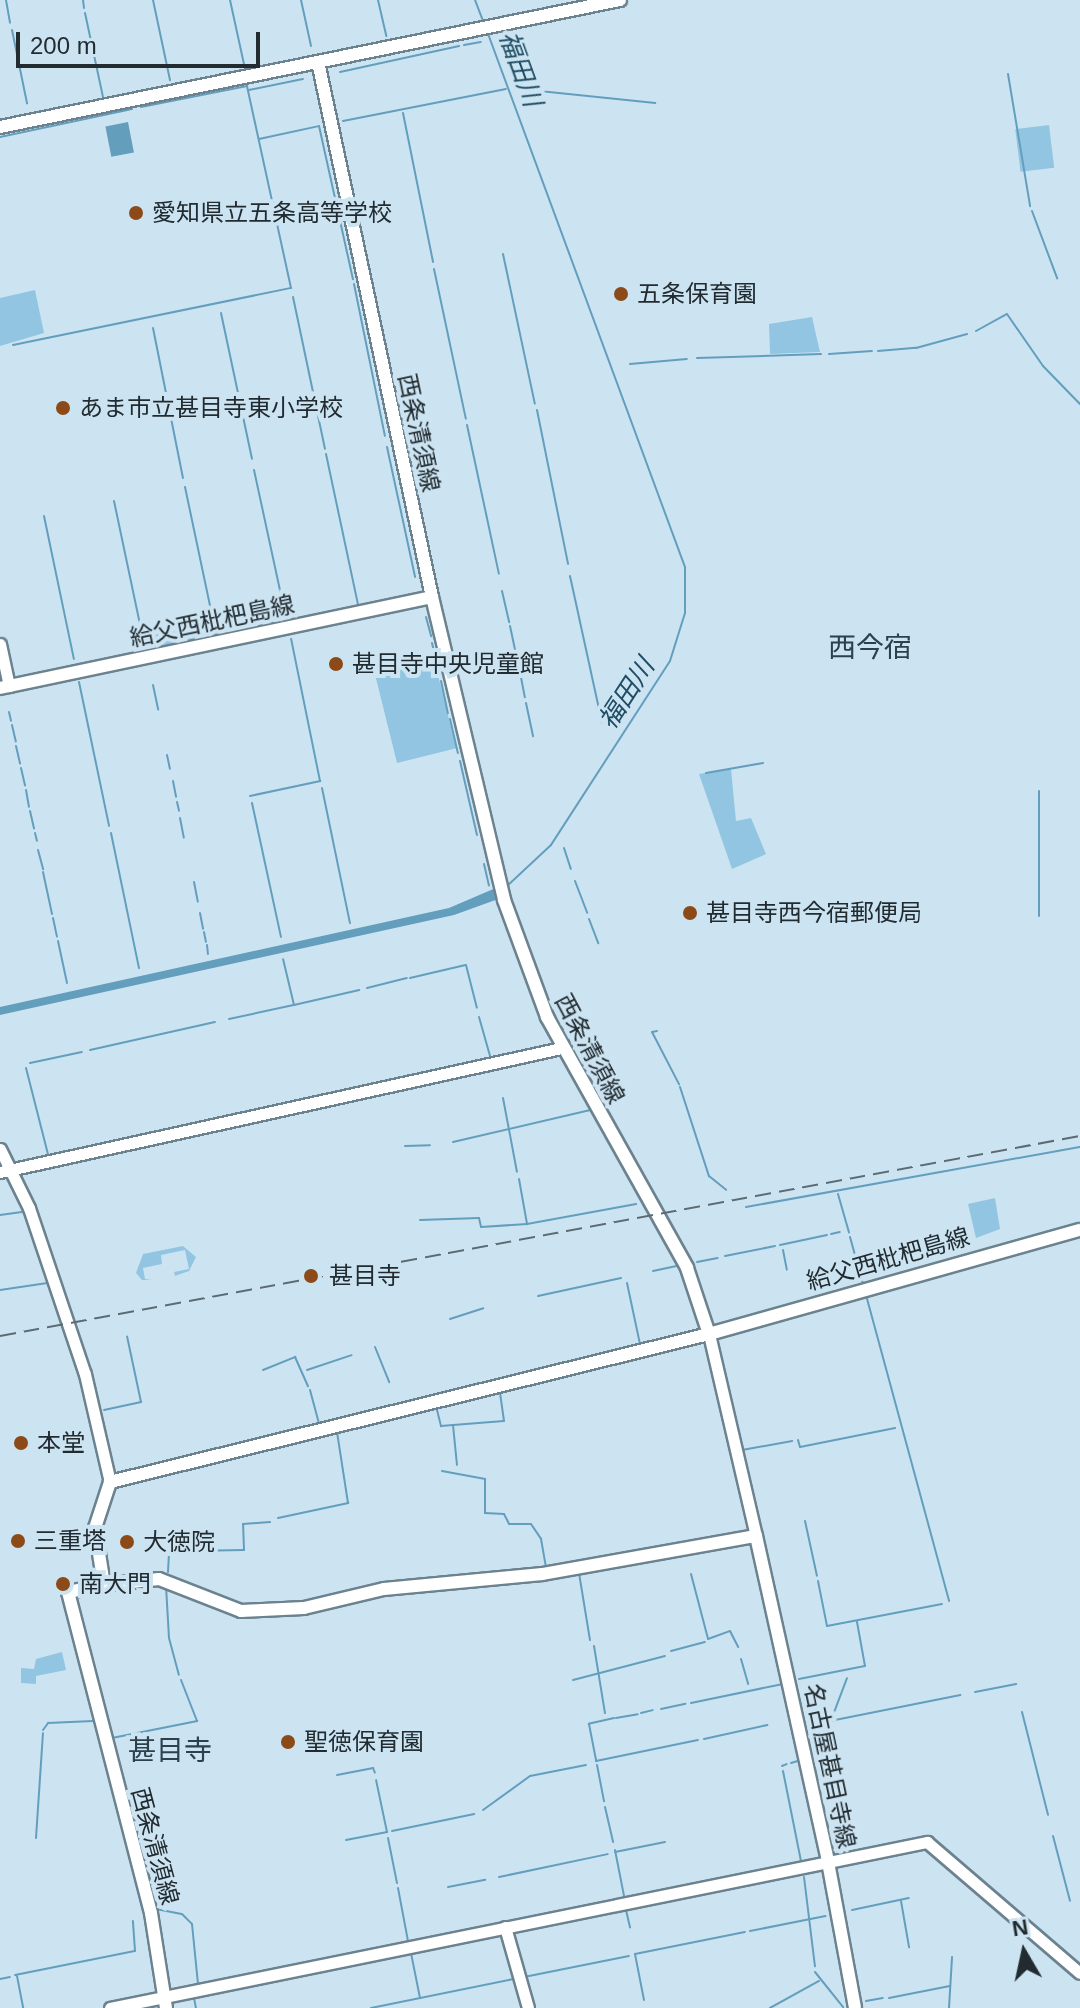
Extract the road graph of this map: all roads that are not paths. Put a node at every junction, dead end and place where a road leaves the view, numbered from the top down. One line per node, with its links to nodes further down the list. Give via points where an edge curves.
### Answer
1 (620, 0): 2 (main road)
2 (318, 62): 3 (main road); 4 (main road, 西条清須線)
3 (0, 127)
4 (432, 597): 6 (main road, 給父西枇杷島線); 7 (main road, 西条清須線, via 502,891)
5 (0, 644): 6 (street)
6 (4, 687)
7 (561, 1048): 9 (street); 11 (main road, 西条清須線, via 687,1268)
8 (0, 1149): 9 (street)
9 (6, 1171): 12 (street, via 97,1414)
10 (1080, 1230): 11 (main road, 給父西枇杷島線)
11 (709, 1334): 12 (main road); 13 (street)
12 (110, 1482): 14 (main road, via 95,1528)
13 (756, 1536): 14 (main road, 西条清須線, via 542,1574 384,1589 304,1608 241,1611 159,1579); 15 (main road, 名古屋甚目寺線)
14 (104, 1585): 18 (main road, 西条清須線, via 68,1592 151,1913)
15 (828, 1862): 16 (street); 17 (street, via 927,1842); 21 (main road, 名古屋甚目寺線)
16 (505, 1927): 18 (street); 20 (street)
17 (1080, 1973)
18 (166, 2002): 19 (street)
19 (110, 2008)
20 (528, 2008)
21 (855, 2008)

